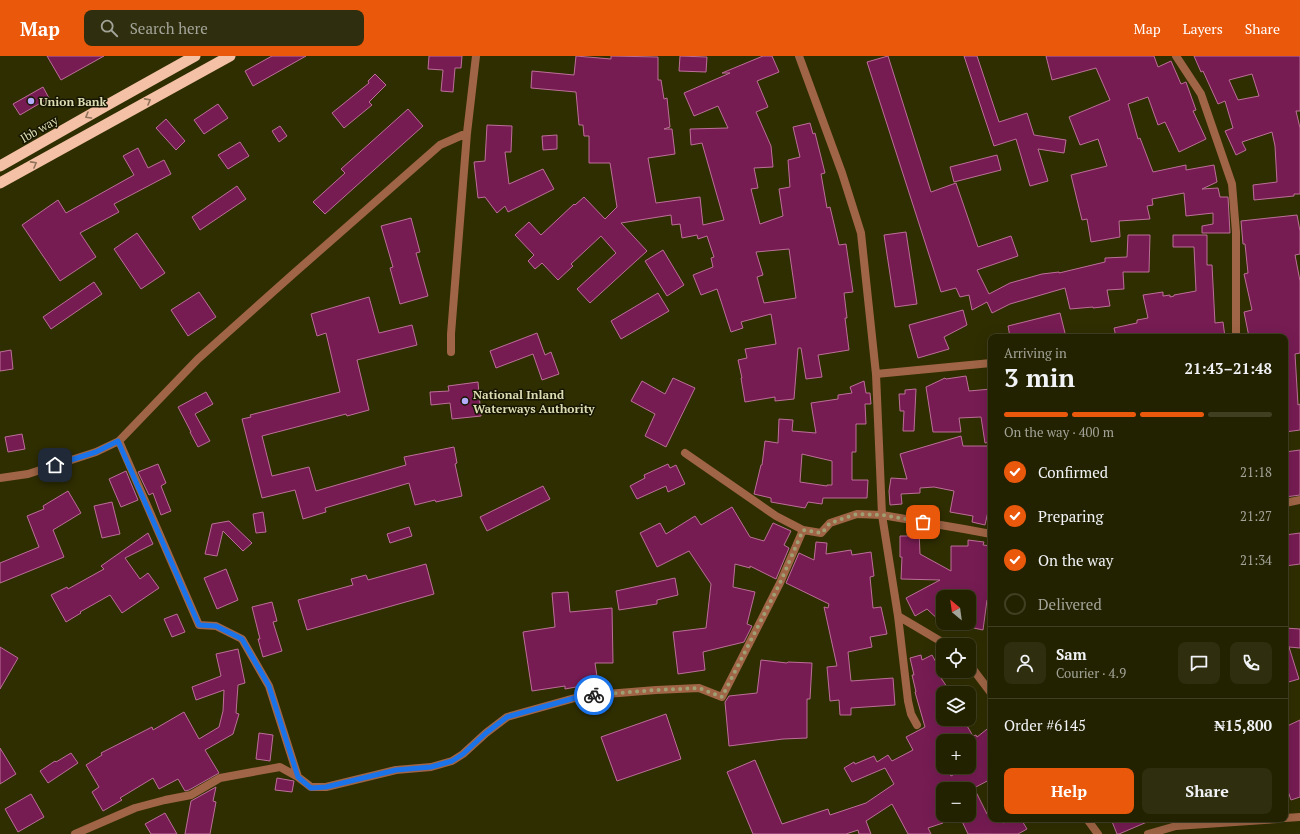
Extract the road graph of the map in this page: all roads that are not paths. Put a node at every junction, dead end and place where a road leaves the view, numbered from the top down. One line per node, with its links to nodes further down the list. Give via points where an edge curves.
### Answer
1 (196, 56): 7 (highway, Ibb way, one-way to 7)
2 (230, 56): 8 (highway, one-way to 2)
3 (476, 56): 6 (street)
4 (799, 56): 12 (street, via 861,233)
5 (1176, 56): 9 (street, via 1201,94 1232,184 1236,232)
6 (467, 134): 10 (street); 13 (street, via 440,145 292,275 198,359)
7 (0, 166)
8 (0, 183)
9 (1236, 334)
10 (451, 352)
11 (988, 363): 12 (street)
12 (876, 374): 18 (street)
13 (118, 441): 15 (street, via 96,452 28,474); 26 (street, via 199,625 216,626 242,639 269,686)
14 (685, 453): 19 (street, via 776,516)
15 (0, 478)
16 (1300, 500): 17 (street)
17 (1288, 502)
18 (882, 515): 19 (street, via 857,514 830,523 822,533); 20 (street); 21 (street)
19 (803, 530): 26 (street, via 780,583 722,697 699,688 582,696 507,717 463,754 452,761 431,767 396,770 326,787 311,788)
20 (988, 533)
21 (898, 616): 22 (street); 25 (street, via 908,701)
22 (936, 638)
23 (976, 673): 24 (street)
24 (988, 689)
25 (917, 725)
26 (298, 777): 31 (street, via 280,767 220,778 191,795 135,808)
27 (1300, 817): 28 (street)
28 (1288, 818)
29 (1089, 822): 32 (street)
30 (1234, 822): 33 (street, via 1176,826)
31 (75, 834)
32 (1098, 834)
33 (1148, 834)

